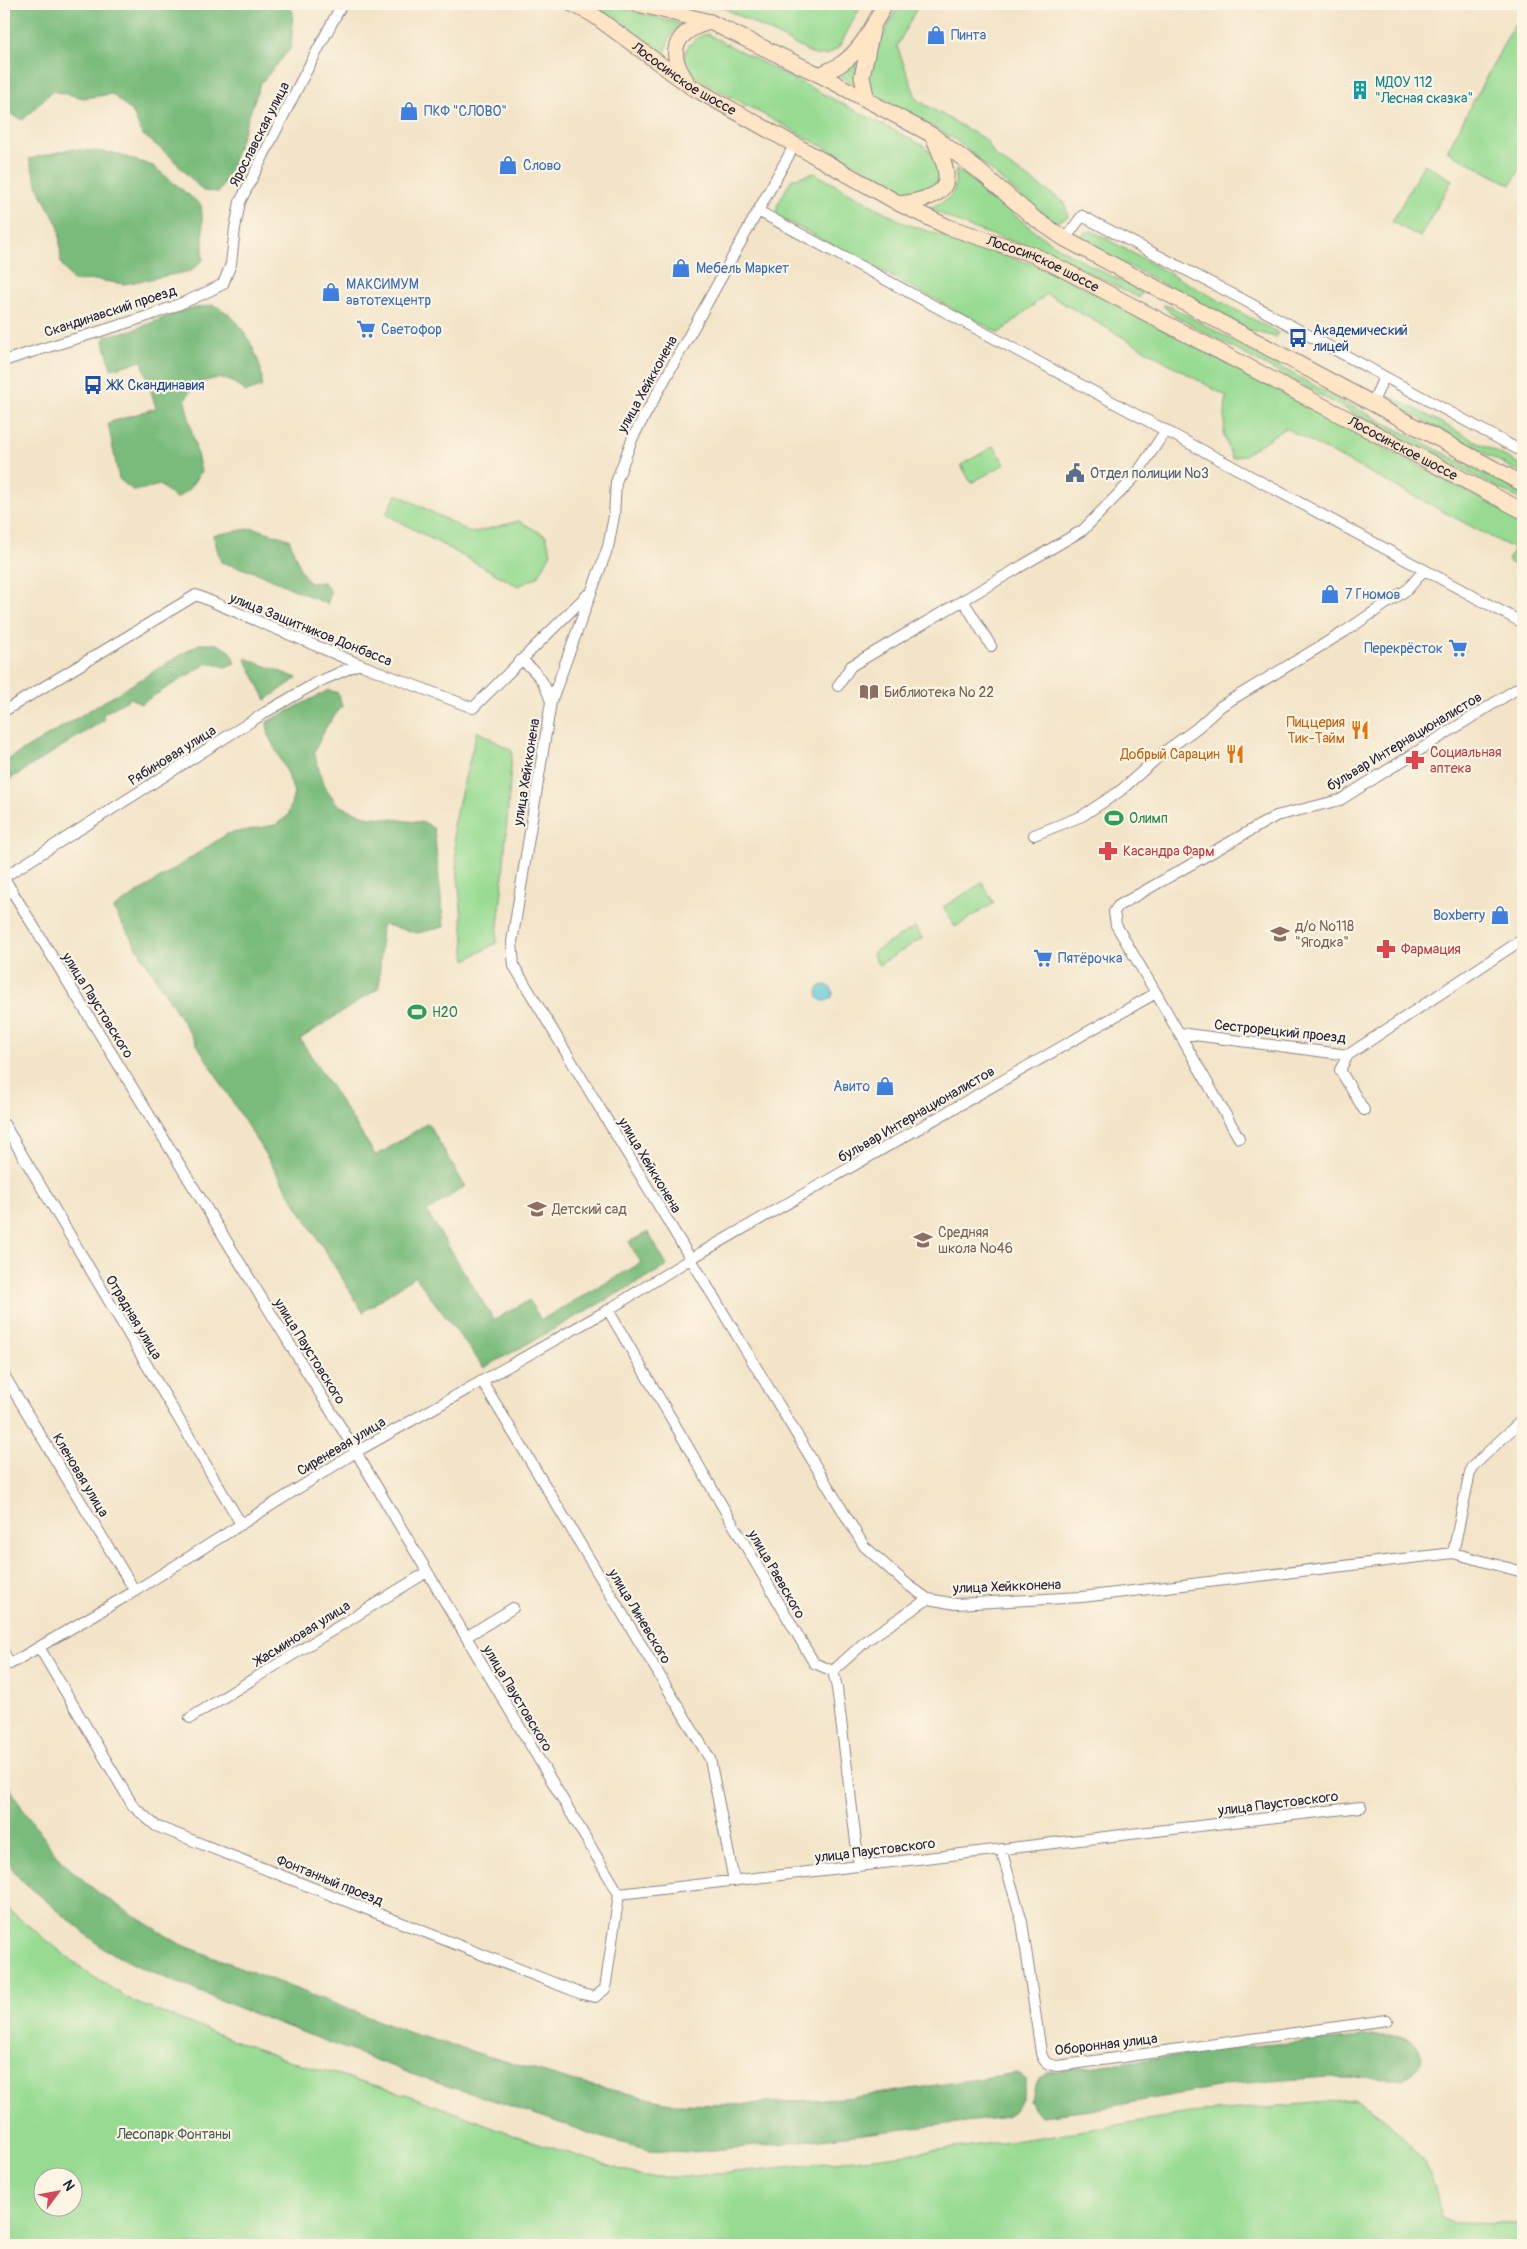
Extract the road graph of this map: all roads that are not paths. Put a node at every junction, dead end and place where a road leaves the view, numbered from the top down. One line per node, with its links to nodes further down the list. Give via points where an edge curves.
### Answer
1 (342, 4): 15 (street, Ярославская улица, via 240,202 231,264)
2 (572, 4): 8 (street, Лососинское шоссе, via 592,14)
3 (638, 4): 5 (street, Лососинское шоссе)
4 (885, 4): 6 (street)
5 (710, 22): 7 (street, Лососинское шоссе); 8 (street, via 690,28 677,44 676,63)
6 (872, 30): 7 (street, via 842,63); 9 (street, via 862,77)
7 (820, 75): 9 (street, Лососинское шоссе)
8 (690, 86): 11 (street, Лососинское шоссе)
9 (867, 100): 10 (street, Лососинское шоссе)
10 (932, 135): 12 (street, via 946,164 947,177 943,189 931,197); 14 (street, Лососинское шоссе)
11 (794, 144): 12 (street, Лососинское шоссе); 13 (street, улица Хейкконена)
12 (900, 204): 17 (street, Лососинское шоссе, via 948,227 1034,255)
13 (758, 211): 21 (street); 26 (street, улица Хейкконена, via 629,444 616,482 608,547)
14 (1066, 240): 16 (street, Лососинское шоссе); 19 (street, via 1082,216)
15 (223, 284): 18 (street, Скандинавский проезд, via 176,305)
16 (1160, 290): 17 (street); 20 (street, Лососинское шоссе)
17 (1149, 314): 24 (street, Лососинское шоссе)
18 (4, 361)
19 (1384, 376): 20 (street); 22 (street)
20 (1372, 404): 23 (street, Лососинское шоссе)
21 (1166, 430): 25 (street); 27 (street, via 1134,478 1082,530)
22 (1523, 452)
23 (1523, 484)
24 (1523, 510)
25 (1424, 570): 28 (street); 36 (street, via 1408,589 1344,632 1221,706 1120,792 1082,816)
26 (590, 592): 30 (street, улица Защитников Донбасса); 34 (street, улица Хейкконена)
27 (963, 600): 29 (street); 33 (street, via 851,666)
28 (1523, 623)
29 (991, 646)
30 (522, 660): 31 (street, улица Защитников Донбасса, via 473,708); 34 (street, via 544,681)
31 (359, 664): 35 (street, улица Защитников Донбасса, via 196,596); 37 (street, Рябиновая улица, via 316,683 266,712)
32 (1523, 685): 39 (street, бульвар Интернационалистов, via 1340,800 1276,816 1118,906 1114,912 1116,925)
33 (838, 686)
34 (551, 702): 45 (street, улица Хейкконена, via 512,942 514,966)
35 (4, 711)
36 (1034, 835)
37 (4, 878): 50 (street, улица Паустовского)
38 (1523, 939): 41 (street, Сестрорецкий проезд)
39 (1156, 992): 40 (street, бульвар Интернационалистов); 45 (street, бульвар Интернационалистов)
40 (1179, 1034): 41 (street, Сестрорецкий проезд); 44 (street, бульвар Интернационалистов)
41 (1348, 1054): 42 (street, via 1340,1070)
42 (1364, 1110)
43 (4, 1124): 51 (street, Отрадная улица)
44 (1239, 1138)
45 (690, 1259): 46 (street, Сиреневая улица); 56 (street, улица Хейкконена, via 864,1546)
46 (608, 1310): 48 (street, Сиреневая улица); 61 (street, улица Раевского, via 814,1664)
47 (4, 1375): 55 (street, Кленовая улица)
48 (482, 1381): 50 (street, Сиреневая улица); 66 (street, улица Линевского, via 710,1759)
49 (1523, 1419): 52 (street, via 1471,1468)
50 (356, 1452): 51 (street, Сиреневая улица); 53 (street, улица Паустовского)
51 (241, 1524): 55 (street, Сиреневая улица)
52 (1453, 1553): 54 (street, улица Хейкконена); 56 (street, улица Хейкконена, via 1082,1597 956,1604)
53 (427, 1572): 58 (street, улица Паустовского); 62 (street, Жасминовая улица)
54 (1523, 1572)
55 (135, 1590): 59 (street, Сиреневая улица)
56 (928, 1599): 61 (street, via 867,1640)
57 (513, 1608): 58 (street)
58 (466, 1637): 67 (street, улица Паустовского)
59 (38, 1647): 60 (street, Сиреневая улица, via 10,1664); 67 (street, Фонтанный проезд, via 133,1806 156,1826 595,1997 605,1989)
60 (4, 1653)
61 (833, 1671): 65 (street)
62 (190, 1718)
63 (1361, 1807): 64 (street, улица Паустовского)
64 (1001, 1849): 65 (street, улица Паустовского); 68 (street, Оборонная улица, via 1022,1922 1041,2053 1048,2064)
65 (859, 1866): 66 (street, улица Паустовского)
66 (734, 1881): 67 (street, улица Паустовского)
67 (619, 1894)
68 (1387, 2020)

